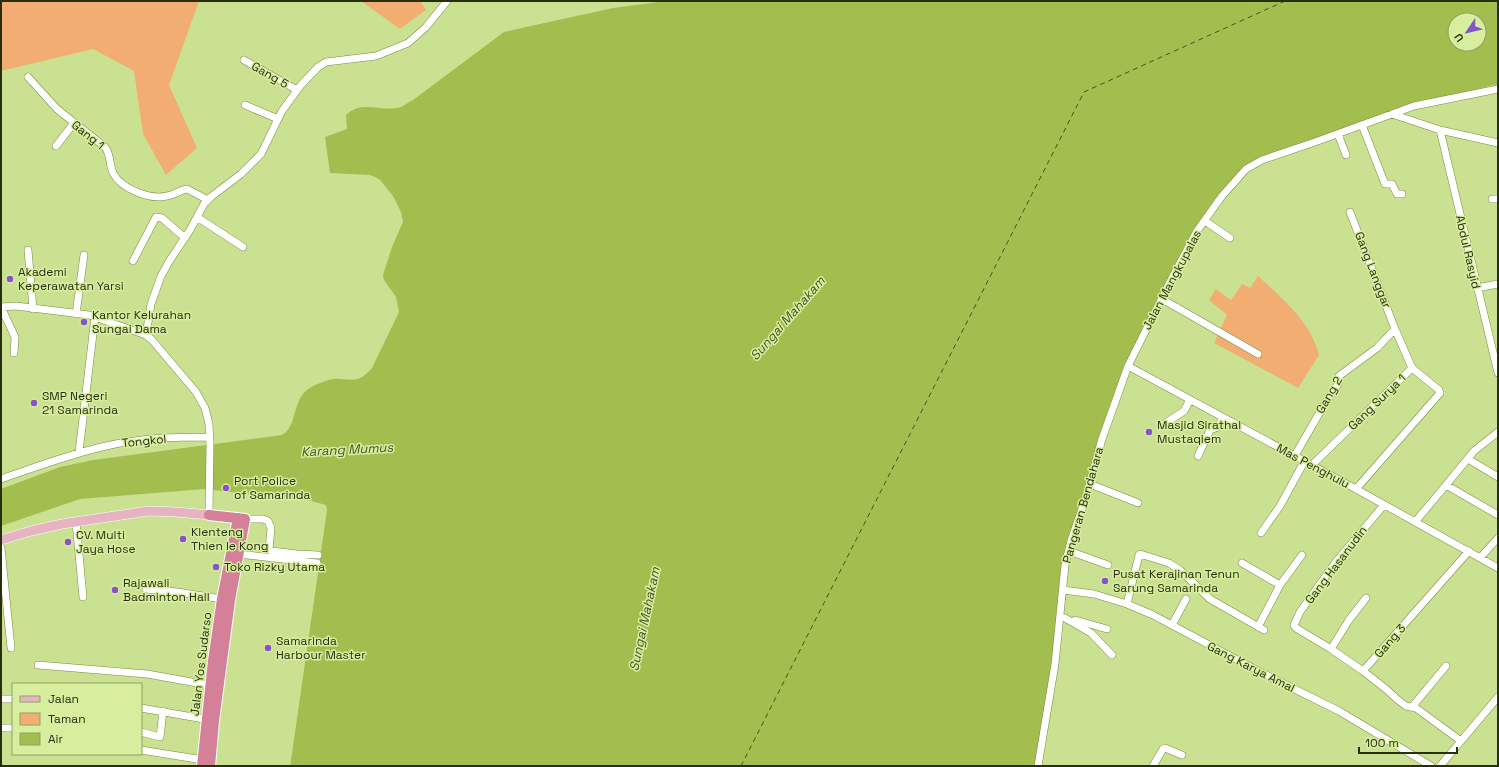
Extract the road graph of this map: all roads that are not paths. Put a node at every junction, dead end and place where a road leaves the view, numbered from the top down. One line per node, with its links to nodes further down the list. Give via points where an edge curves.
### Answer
1 (447, 1): 5 (street, via 426,27 408,43 376,56 326,62)
2 (244, 60): 5 (street, Gang 5)
3 (28, 77): 9 (street, Gang 1, via 49,102)
4 (1498, 89): 7 (street, Jalan Mangkupalas, via 1414,106)
5 (297, 90): 8 (street)
6 (245, 105): 8 (street)
7 (1391, 114): 10 (street, Jalan Mangkupalas); 11 (street)
8 (278, 119): 17 (street, via 267,145 257,159)
9 (74, 123): 14 (street); 17 (street, Gang 1, via 105,147 114,175 125,186 141,193 163,197 187,189)
10 (1362, 125): 12 (street, Jalan Mangkupalas); 16 (street, via 1385,184 1392,184 1398,194)
11 (1440, 130): 13 (street); 28 (street, Abdul Rasyid)
12 (1338, 134): 15 (street); 20 (street, Jalan Mangkupalas, via 1255,163 1246,169 1222,196)
13 (1498, 143)
14 (56, 146)
15 (1346, 156)
16 (1402, 194)
17 (208, 200): 19 (street)
18 (1350, 212): 34 (street, Gang Langgar)
19 (198, 217): 21 (street); 23 (street)
20 (1205, 221): 22 (street); 29 (street, Jalan Mangkupalas, via 1197,231)
21 (185, 238): 26 (street, via 162,218 156,216); 35 (street, via 158,282 150,304)
22 (1230, 238)
23 (243, 247)
24 (28, 250): 31 (street)
25 (84, 255): 32 (street)
26 (133, 261)
27 (1498, 284): 28 (street)
28 (1477, 288): 37 (street, Abdul Rasyid)
29 (1162, 298): 39 (street); 40 (street, Jalan Mangkupalas)
30 (1, 306): 31 (street); 38 (street, via 15,337)
31 (33, 309): 32 (street)
32 (76, 314): 33 (street)
33 (95, 317): 35 (street); 48 (street)
34 (1395, 329): 41 (street, Gang Surya 1); 50 (street, Gang 2, via 1376,348 1339,376 1338,384)
35 (146, 335): 47 (street, via 199,396 207,416)
36 (1498, 340): 37 (street)
37 (1490, 343): 42 (street, Abdul Rasyid)
38 (14, 353)
39 (1258, 354)
40 (1128, 366): 43 (street, Mas Penghulu); 55 (street, Pangeran Bendahara, via 1102,439)
41 (1412, 368): 52 (street, Gang Surya 1); 57 (street, via 1440,393)
42 (1498, 373)
43 (1188, 403): 44 (street, Mas Penghulu); 45 (street, via 1180,414)
44 (1221, 422): 49 (street, via 1217,428 1210,430); 50 (street, Mas Penghulu)
45 (1164, 424)
46 (1498, 432): 51 (street)
47 (210, 440): 48 (street, Tongkol, via 185,437 145,440); 61 (street)
48 (79, 452): 54 (street, Tongkol)
49 (1198, 456)
50 (1294, 457): 52 (street, Mas Penghulu)
51 (1468, 459): 53 (street); 56 (street)
52 (1308, 464): 57 (street, Mas Penghulu); 65 (street, Gang Surya 1)
53 (1498, 477)
54 (1, 479)
55 (1090, 484): 58 (street); 69 (street, Pangeran Bendahara)
56 (1446, 485): 60 (street); 64 (street)
57 (1356, 489): 59 (street, Mas Penghulu)
58 (1138, 503)
59 (1384, 505): 64 (street, Mas Penghulu); 91 (street, Gang Hasanudin, via 1335,562 1295,622 1296,628)
60 (1498, 514)
61 (209, 515): 62 (highway); 63 (main road, via 148,512)
62 (241, 518): 71 (highway, Jalan Yos Sudarso); 72 (street, via 268,521 271,528 270,551); 84 (highway, Jalan Yos Sudarso)
63 (76, 522): 67 (main road); 82 (street)
64 (1415, 522): 70 (street, Mas Penghulu)
65 (1261, 533)
66 (1498, 538): 74 (street)
67 (1, 540)
68 (1, 548): 90 (street)
69 (1069, 551): 77 (street); 81 (street, Pangeran Bendahara)
70 (1469, 551): 74 (street, Mas Penghulu); 95 (street, Gang 3)
71 (239, 554): 75 (street); 96 (highway, Jalan Yos Sudarso)
72 (318, 555)
73 (1302, 555): 79 (street)
74 (1480, 558): 78 (street, Mas Penghulu)
75 (317, 563)
76 (1242, 563): 79 (street)
77 (1108, 566)
78 (1498, 568)
79 (1280, 585): 86 (street, via 1261,628 1210,599 1169,563 1139,554)
80 (146, 589): 84 (street)
81 (1063, 590): 86 (street, Gang Karya Amal, via 1094,594); 87 (street, Pangeran Bendahara)
82 (83, 597)
83 (1366, 598): 91 (street)
84 (222, 599): 96 (highway, Jalan Yos Sudarso)
85 (1186, 599): 88 (street)
86 (1127, 604): 88 (street, Gang Karya Amal)
87 (1062, 617): 89 (street); 92 (street, via 1091,633); 111 (street, Pangeran Bendahara)
88 (1172, 625): 113 (street, Gang Karya Amal, via 1339,711)
89 (1108, 629)
90 (12, 648)
91 (1331, 649): 95 (street)
92 (1112, 655)
93 (38, 665): 96 (street, via 147,674)
94 (1446, 666): 100 (street)
95 (1364, 671): 100 (street, via 1406,706)
96 (214, 686): 103 (highway, Jalan Yos Sudarso)
97 (1498, 697): 107 (street)
98 (12, 698): 99 (street)
99 (1, 699)
100 (1412, 707): 107 (street)
101 (142, 708): 102 (street)
102 (162, 712): 103 (street); 106 (street, via 160,737)
103 (210, 720): 110 (highway, Jalan Yos Sudarso)
104 (1, 728): 105 (street)
105 (12, 728)
106 (142, 732)
107 (1461, 741): 114 (street)
108 (142, 750): 110 (street)
109 (1182, 755): 112 (street, via 1165,748)
110 (205, 764)
111 (1038, 766)
112 (1153, 766)
113 (1431, 766)
114 (1440, 766)

